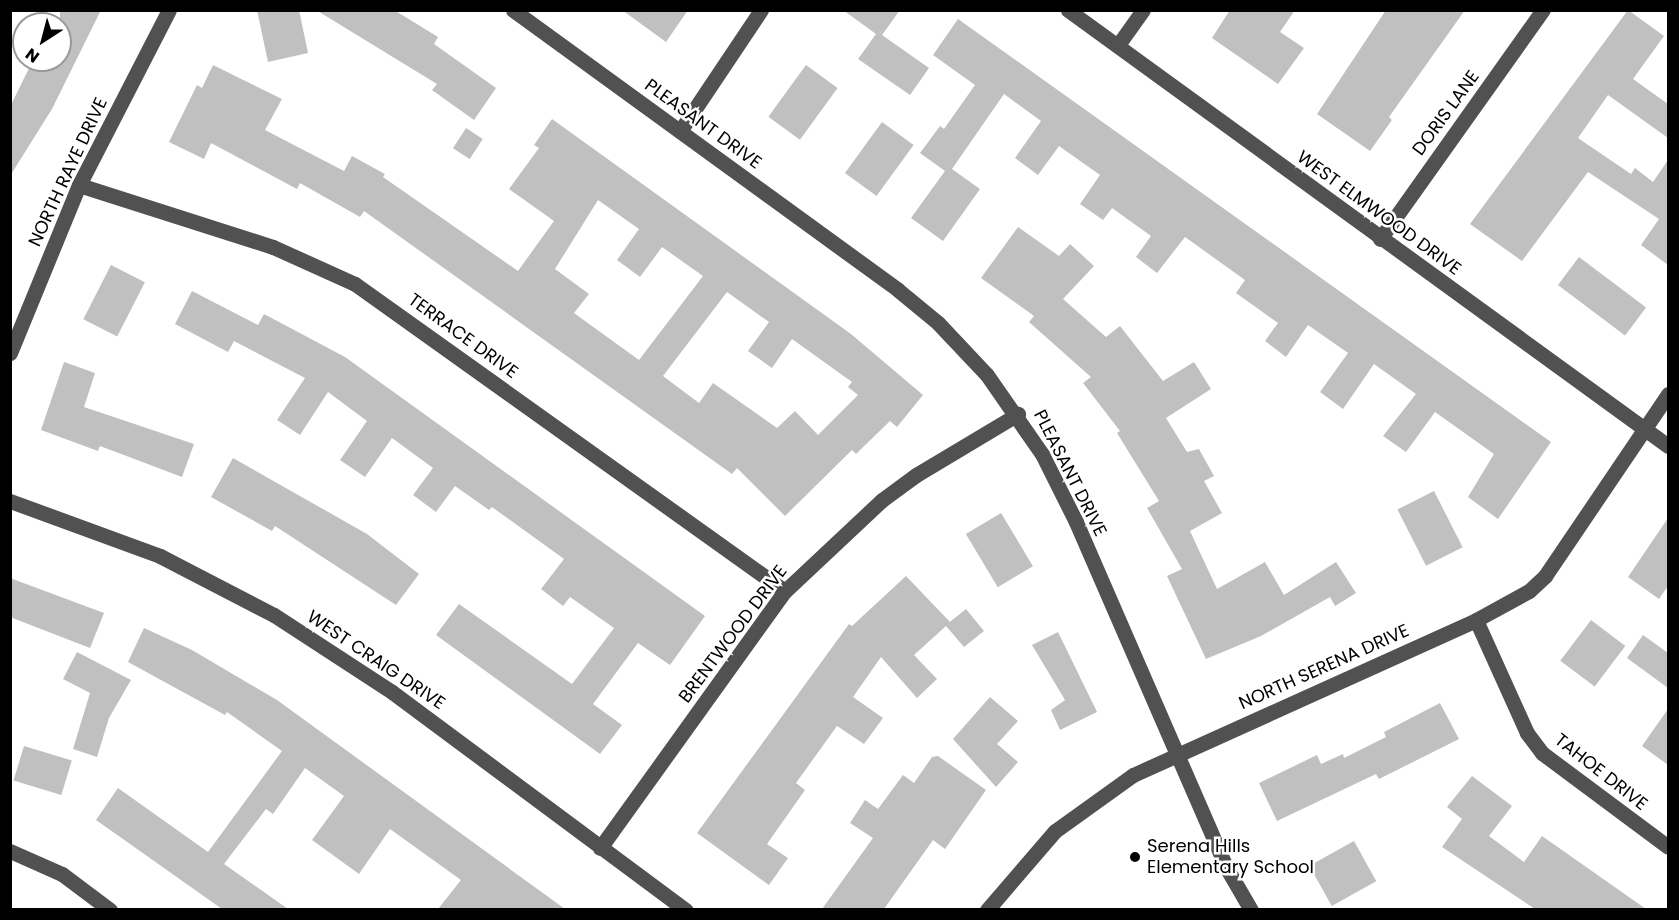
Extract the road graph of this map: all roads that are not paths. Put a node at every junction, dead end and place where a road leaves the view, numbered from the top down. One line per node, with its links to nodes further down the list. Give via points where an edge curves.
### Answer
1 (170, 10): 9 (street, NORTH RAYE DRIVE)
2 (513, 10): 8 (street, PLEASANT DRIVE)
3 (761, 10): 8 (street)
4 (1068, 10): 7 (street, WEST ELMWOOD DRIVE)
5 (1143, 10): 7 (street)
6 (1543, 10): 10 (street, DORIS LANE)
7 (1118, 45): 10 (street, WEST ELMWOOD DRIVE)
8 (680, 131): 13 (street, PLEASANT DRIVE, via 938,323)
9 (79, 185): 11 (street, NORTH RAYE DRIVE); 17 (street, TERRACE DRIVE, via 273,247 355,284)
10 (1380, 239): 14 (street, WEST ELMWOOD DRIVE)
11 (10, 353)
12 (1668, 394): 14 (street, NORTH SERENA DRIVE)
13 (1018, 414): 17 (street, BRENTWOOD DRIVE, via 882,500); 19 (street, PLEASANT DRIVE, via 1076,522)
14 (1644, 428): 15 (street, WEST ELMWOOD DRIVE); 18 (street, NORTH SERENA DRIVE, via 1545,576 1529,591)
15 (1668, 446)
16 (10, 501): 21 (street, WEST CRAIG DRIVE, via 160,556 265,610 392,692)
17 (785, 591): 21 (street, BRENTWOOD DRIVE)
18 (1476, 620): 19 (street, NORTH SERENA DRIVE); 20 (street, TAHOE DRIVE, via 1527,733 1542,753)
19 (1178, 754): 25 (street, NORTH SERENA DRIVE, via 1133,775 1055,831); 26 (street, PLEASANT DRIVE, via 1226,867)
20 (1668, 847)
21 (600, 848): 24 (street, WEST CRAIG DRIVE)
22 (10, 851): 23 (street, via 62,874)
23 (110, 909)
24 (686, 909)
25 (987, 909)
26 (1251, 909)

